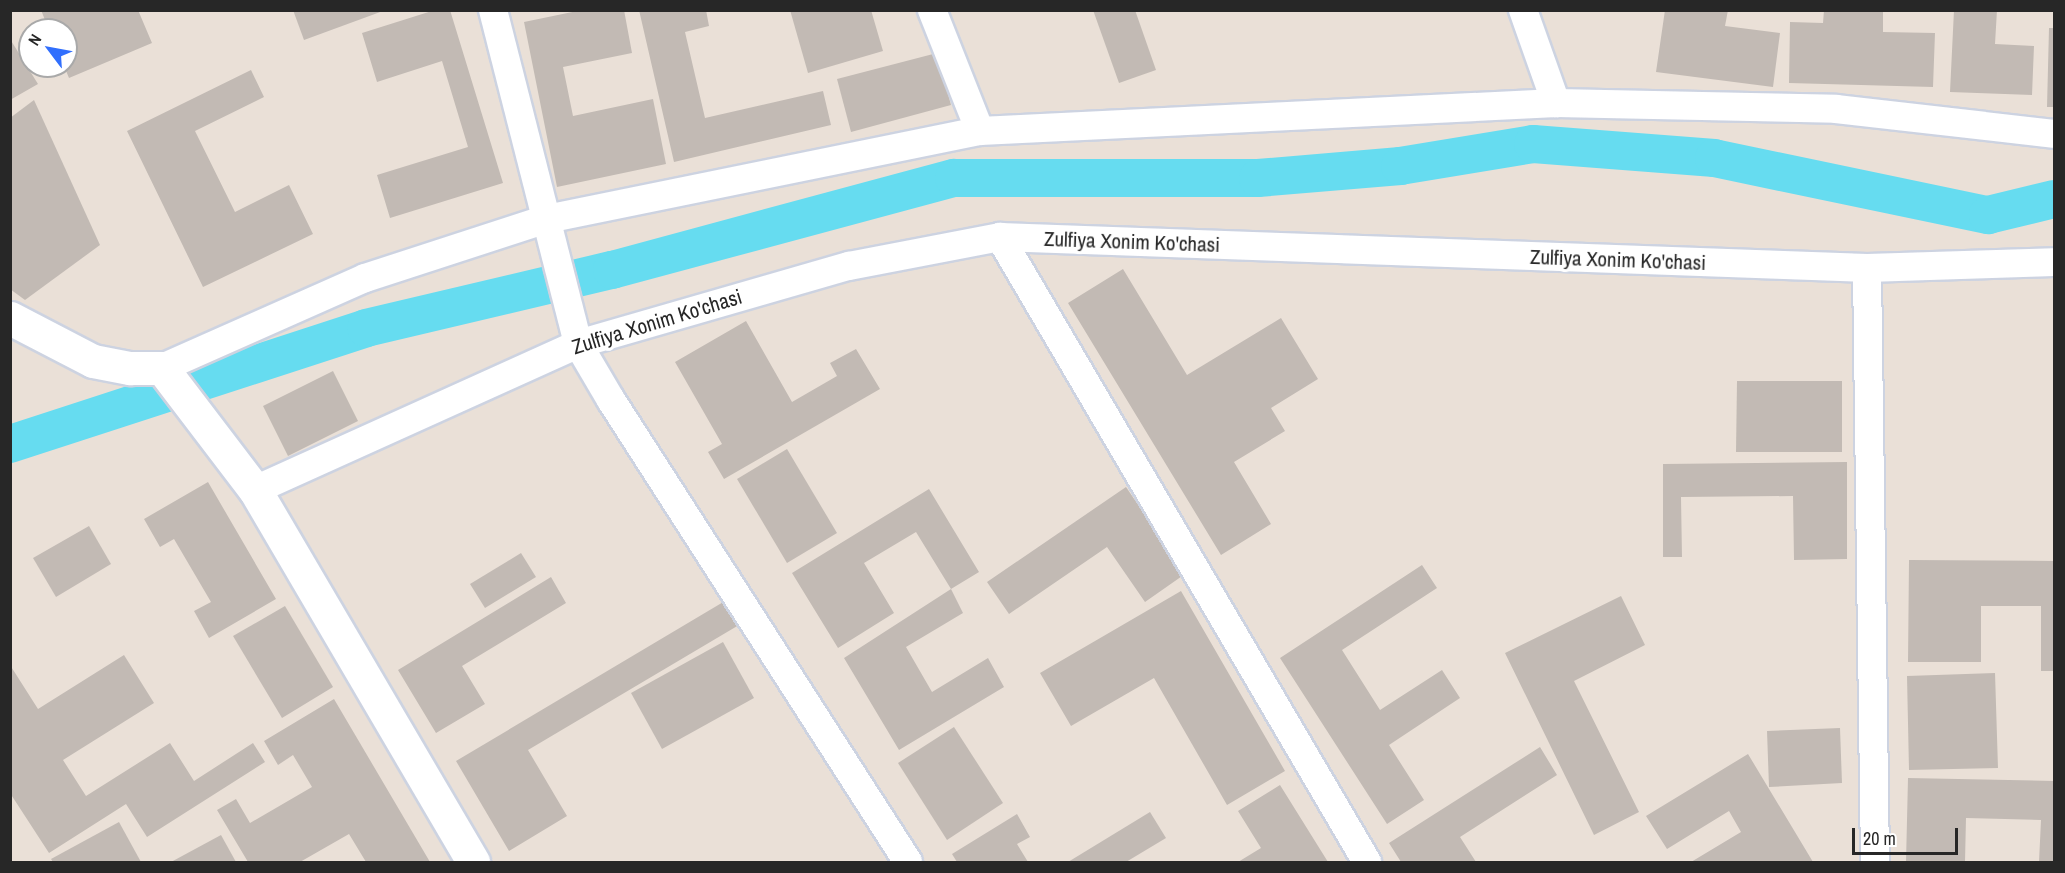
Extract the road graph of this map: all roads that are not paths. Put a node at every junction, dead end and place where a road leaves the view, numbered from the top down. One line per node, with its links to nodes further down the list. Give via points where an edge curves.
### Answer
1 (493, 10): 7 (street)
2 (932, 10): 5 (street)
3 (1523, 10): 4 (street)
4 (1556, 103): 5 (street); 6 (street, via 1836,109)
5 (980, 131): 7 (street)
6 (2055, 134)
7 (547, 219): 12 (street); 13 (street, via 365,279)
8 (1000, 237): 10 (street, Zulfiya Xonim Ko'chasi); 12 (street, Zulfiya Xonim Ko'chasi, via 849,266); 17 (street)
9 (2055, 262): 10 (street, Zulfiya Xonim Ko'chasi)
10 (1867, 268): 18 (street)
11 (10, 318): 13 (street, via 93,361 130,368)
12 (578, 344): 14 (street, Zulfiya Xonim Ko'chasi); 16 (street)
13 (162, 368): 14 (street)
14 (255, 490): 15 (street)
15 (473, 862)
16 (908, 862)
17 (1367, 862)
18 (1875, 862)

